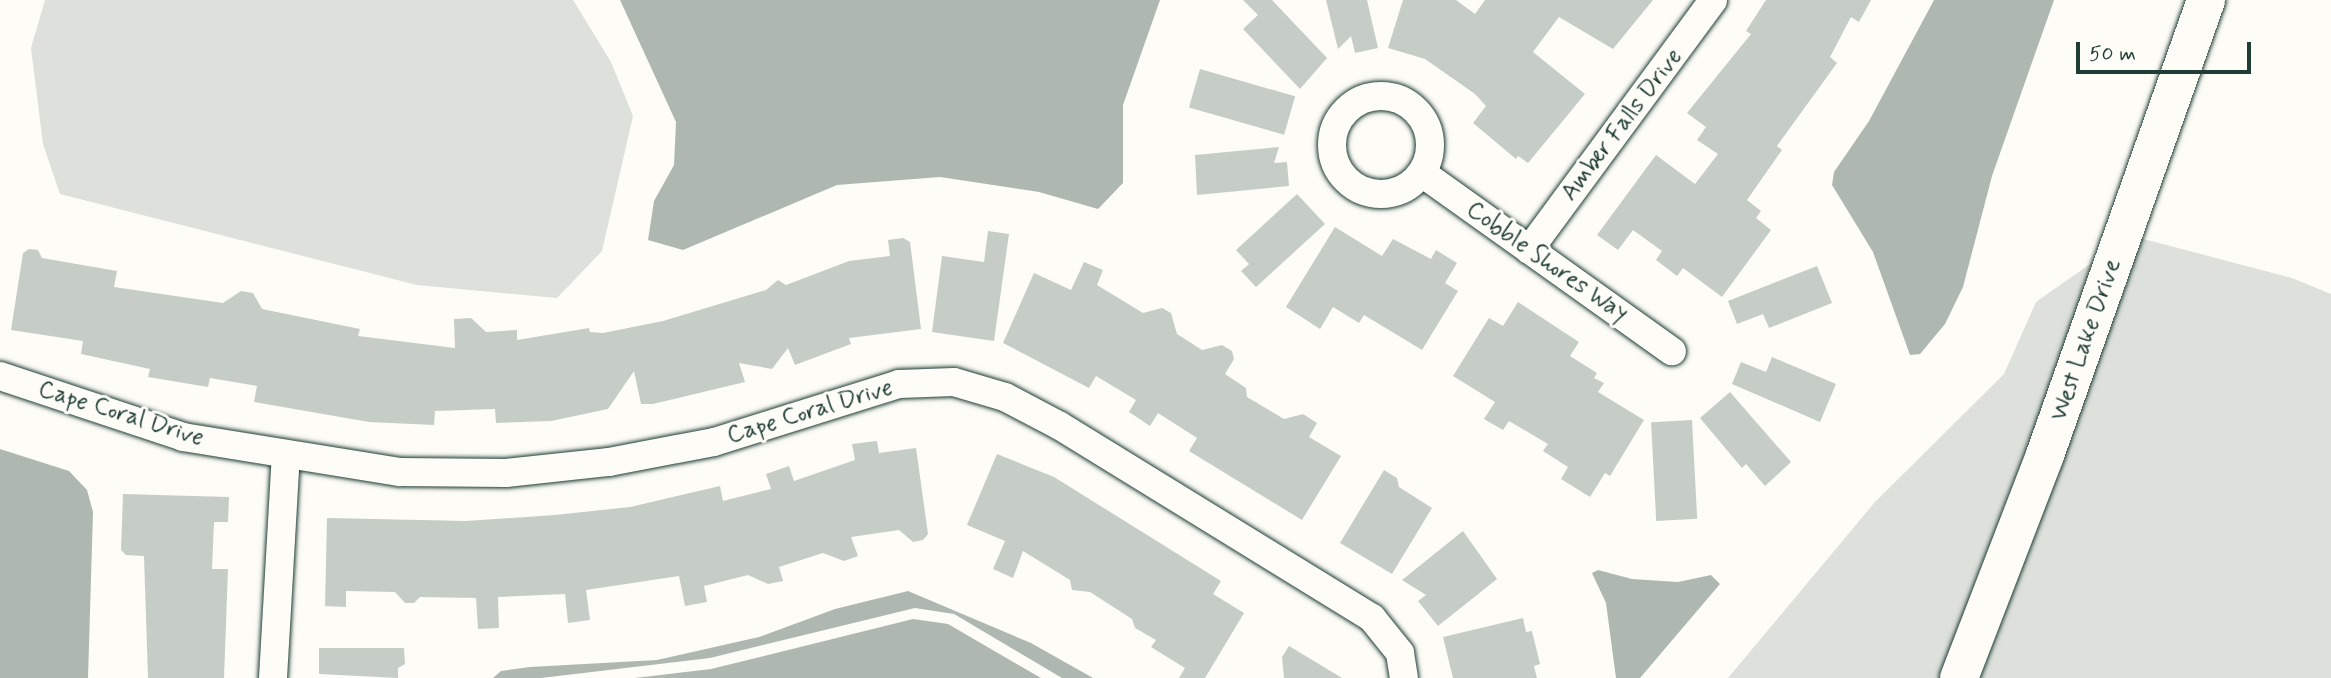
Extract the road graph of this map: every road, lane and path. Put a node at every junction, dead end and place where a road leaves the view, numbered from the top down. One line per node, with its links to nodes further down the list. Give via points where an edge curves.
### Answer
1 (1713, 0): 4 (street, Amber Falls Drive)
2 (2206, 0): 10 (street, West Lake Drive, via 2045,455)
3 (1422, 173): 4 (street, Cobble Shores Way)
4 (1529, 250): 5 (street, Cobble Shores Way)
5 (1672, 351)
6 (0, 376): 7 (street, Cape Coral Drive, via 183,437)
7 (286, 454): 8 (street); 9 (street, Cape Coral Drive, via 400,472 506,473 609,462 714,442 899,384 954,382 1005,397 1060,426 1372,618 1400,653)
8 (273, 678)
9 (1404, 678)
10 (1959, 678)

